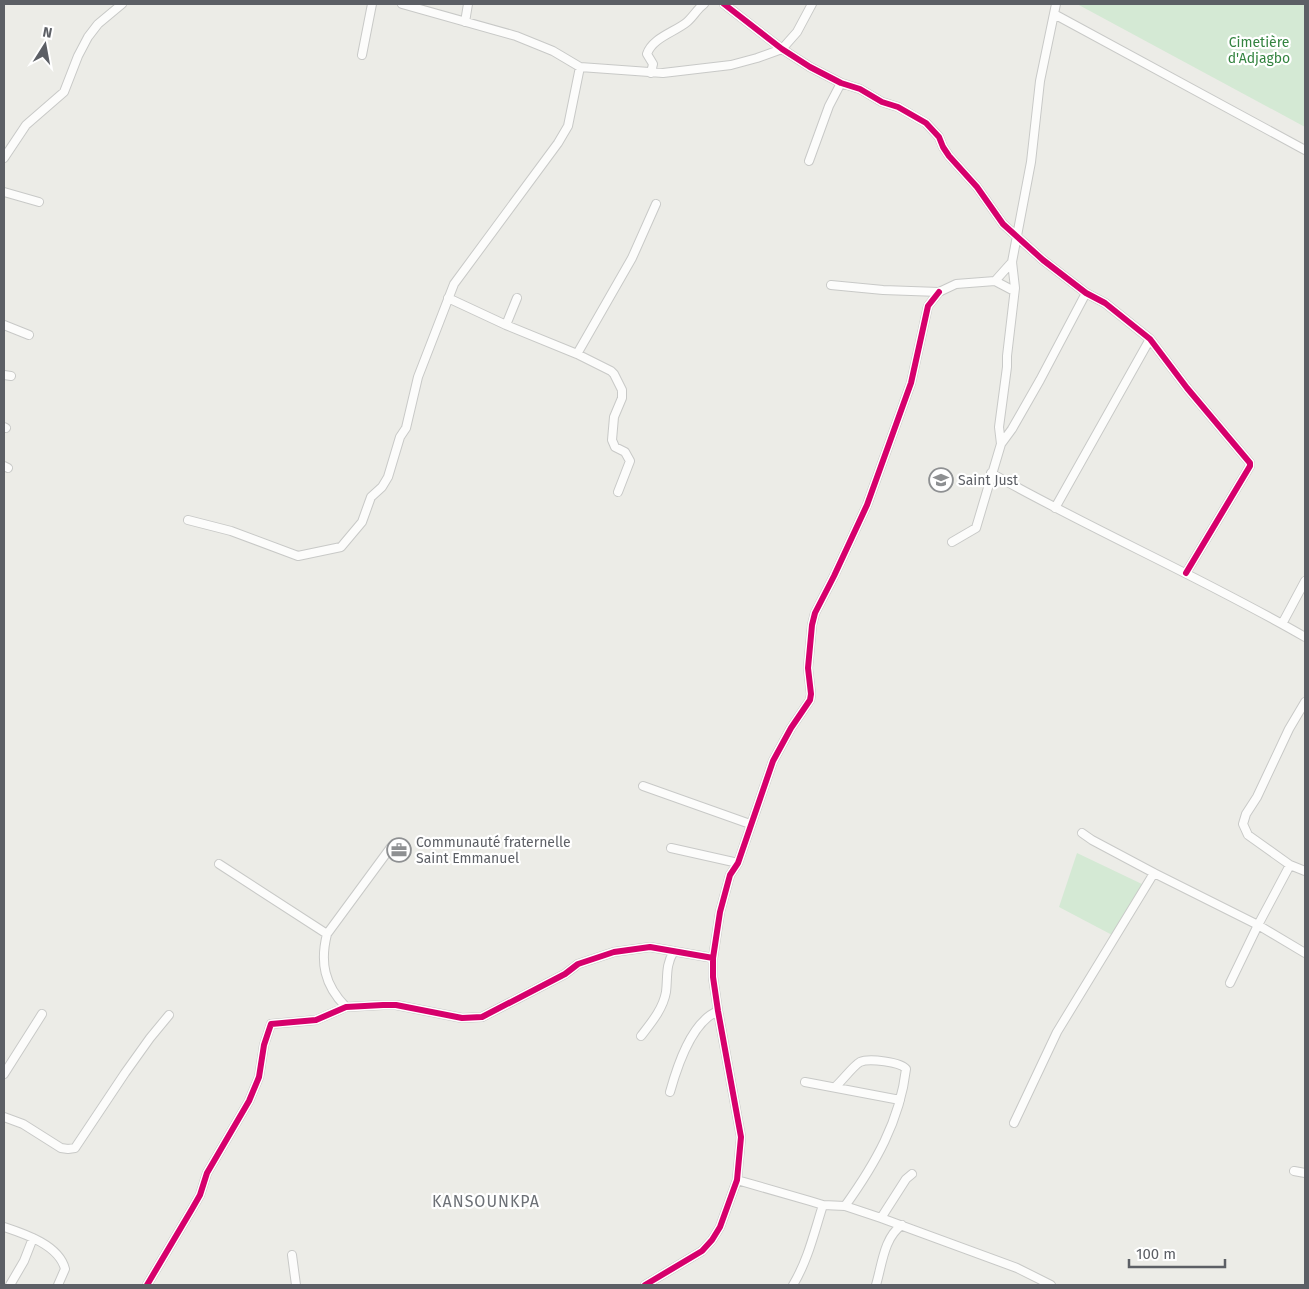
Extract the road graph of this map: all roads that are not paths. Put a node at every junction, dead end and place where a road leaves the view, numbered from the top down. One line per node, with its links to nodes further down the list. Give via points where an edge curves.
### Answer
1 (122, 4): 17 (street, via 88,36 64,92 26,125)
2 (372, 4): 12 (street)
3 (402, 4): 10 (street)
4 (468, 4): 10 (street)
5 (704, 4): 14 (street, via 688,21 648,49)
6 (724, 4): 11 (street)
7 (812, 4): 11 (street, via 797,32)
8 (1056, 4): 9 (street)
9 (1054, 14): 16 (street); 22 (street, via 1040,82)
10 (465, 22): 13 (street, via 516,36 553,51)
11 (782, 49): 14 (street, via 730,65); 15 (street)
12 (362, 54)
13 (580, 67): 14 (street); 29 (street, via 568,126 454,284)
14 (652, 73)
15 (841, 83): 18 (street); 22 (street, via 860,89 926,123 1003,224)
16 (1305, 150)
17 (4, 158)
18 (809, 161)
19 (4, 192): 20 (street)
20 (39, 202)
21 (656, 204): 35 (street, via 632,258)
22 (1018, 236): 23 (street); 28 (street)
23 (1012, 262): 24 (street); 26 (street)
24 (995, 281): 26 (street); 27 (street, via 956,284)
25 (831, 285): 27 (street)
26 (1014, 291): 36 (street, via 999,427)
27 (939, 292): 48 (street, via 928,306 911,383 867,506 815,613 808,668 810,700 773,761)
28 (1086, 293): 34 (street, via 1105,303); 36 (street, via 1040,380)
29 (448, 298): 32 (street); 40 (street, via 418,377 406,428 388,476 371,497 362,522 341,547 298,556)
30 (517, 298): 32 (street)
31 (4, 325): 33 (street)
32 (506, 325): 35 (street)
33 (29, 334)
34 (1150, 339): 39 (street); 42 (street, via 1250,463)
35 (577, 354): 38 (street, via 611,371 621,386 622,398 614,416 612,440 630,461)
36 (1000, 444): 37 (street)
37 (991, 473): 39 (street); 41 (street, via 976,528)
38 (618, 492)
39 (1055, 508): 42 (street)
40 (188, 520)
41 (952, 542)
42 (1186, 573): 44 (street)
43 (1305, 581): 44 (street)
44 (1282, 624): 45 (street)
45 (1305, 637)
46 (1305, 702): 54 (street, via 1243,824 1248,834)
47 (643, 786): 48 (street)
48 (750, 824): 52 (street)
49 (1082, 833): 56 (street)
50 (391, 847): 58 (street)
51 (671, 848): 52 (street)
52 (738, 863): 61 (street, via 730,875 720,912)
53 (219, 864): 58 (street)
54 (1290, 865): 55 (street); 57 (street)
55 (1305, 871)
56 (1154, 873): 57 (street); 74 (street, via 1057,1032)
57 (1258, 925): 60 (street); 62 (street)
58 (327, 934): 63 (street, via 323,964 330,985)
59 (674, 951): 61 (street); 63 (street, via 650,947 614,952 578,964 482,1017 462,1018 396,1005); 67 (street, via 668,960 662,1005)
60 (1305, 953)
61 (713, 958): 64 (street)
62 (1230, 983)
63 (346, 1007): 88 (street, via 316,1020 271,1024 259,1077 249,1101 207,1173 200,1195)
64 (718, 1011): 71 (street, via 704,1021 688,1042); 78 (street, via 741,1137)
65 (42, 1014): 68 (street)
66 (169, 1014): 73 (street, via 75,1148 61,1148 23,1124)
67 (641, 1036)
68 (4, 1074)
69 (805, 1082): 70 (street)
70 (835, 1088): 72 (street); 72 (street, via 860,1062 889,1062 906,1069)
71 (670, 1092)
72 (900, 1100): 80 (street, via 884,1144)
73 (4, 1117)
74 (1014, 1123)
75 (1294, 1171): 76 (street)
76 (1305, 1173)
77 (912, 1174): 81 (street)
78 (737, 1180): 79 (street); 90 (street, via 720,1227 702,1252)
79 (823, 1205): 80 (street); 91 (street, via 803,1268)
80 (846, 1206): 81 (street)
81 (881, 1218): 82 (street)
82 (902, 1225): 92 (street, via 894,1230 889,1240); 93 (street, via 1017,1268)
83 (4, 1227): 84 (street)
84 (33, 1238): 86 (street); 87 (street, via 54,1252 64,1266)
85 (292, 1256): 89 (street)
86 (10, 1285)
87 (58, 1285)
88 (147, 1285)
89 (296, 1285)
90 (645, 1285)
91 (793, 1285)
92 (876, 1285)
93 (1051, 1285)

